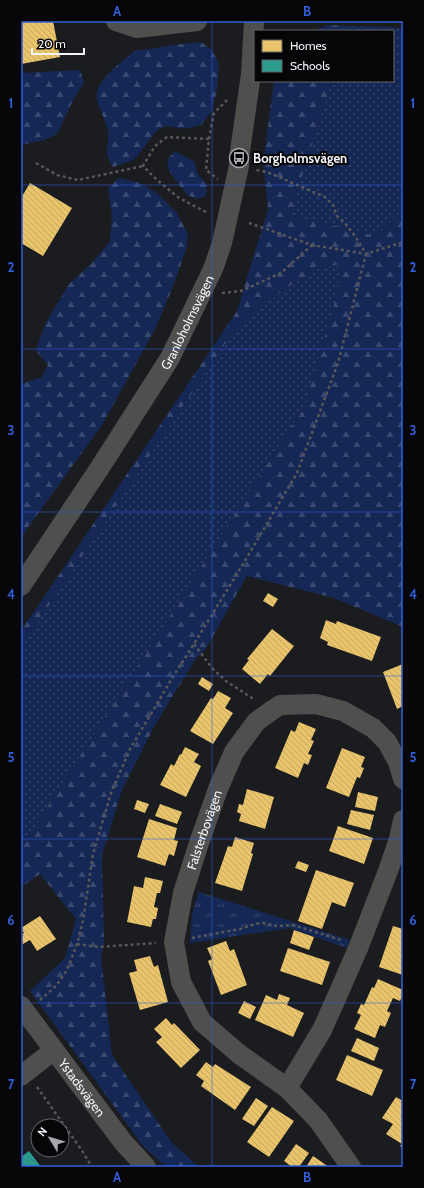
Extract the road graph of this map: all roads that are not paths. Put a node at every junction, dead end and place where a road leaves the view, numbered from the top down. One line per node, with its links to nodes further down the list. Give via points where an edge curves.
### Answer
1 (117, 21): 2 (street, via 137,28)
2 (197, 21)
3 (254, 21): 4 (street, Granloholmsvägen, via 251,74 235,191 213,269 170,358)
4 (21, 586)
5 (403, 779): 10 (street, Falsterbovägen, via 398,762 387,742 373,728 344,711 316,704 280,705 256,722 234,752 218,790 183,893 174,942 181,982 202,1022 239,1054)
6 (403, 820): 10 (street, via 388,871 359,946 322,1030)
7 (23, 1009): 8 (street, Ystadsvägen)
8 (54, 1050): 9 (street); 11 (street, Ystadsvägen, via 123,1142)
9 (24, 1074)
10 (287, 1088): 12 (street, Falsterbovägen, via 318,1120)
11 (146, 1167)
12 (351, 1167)

